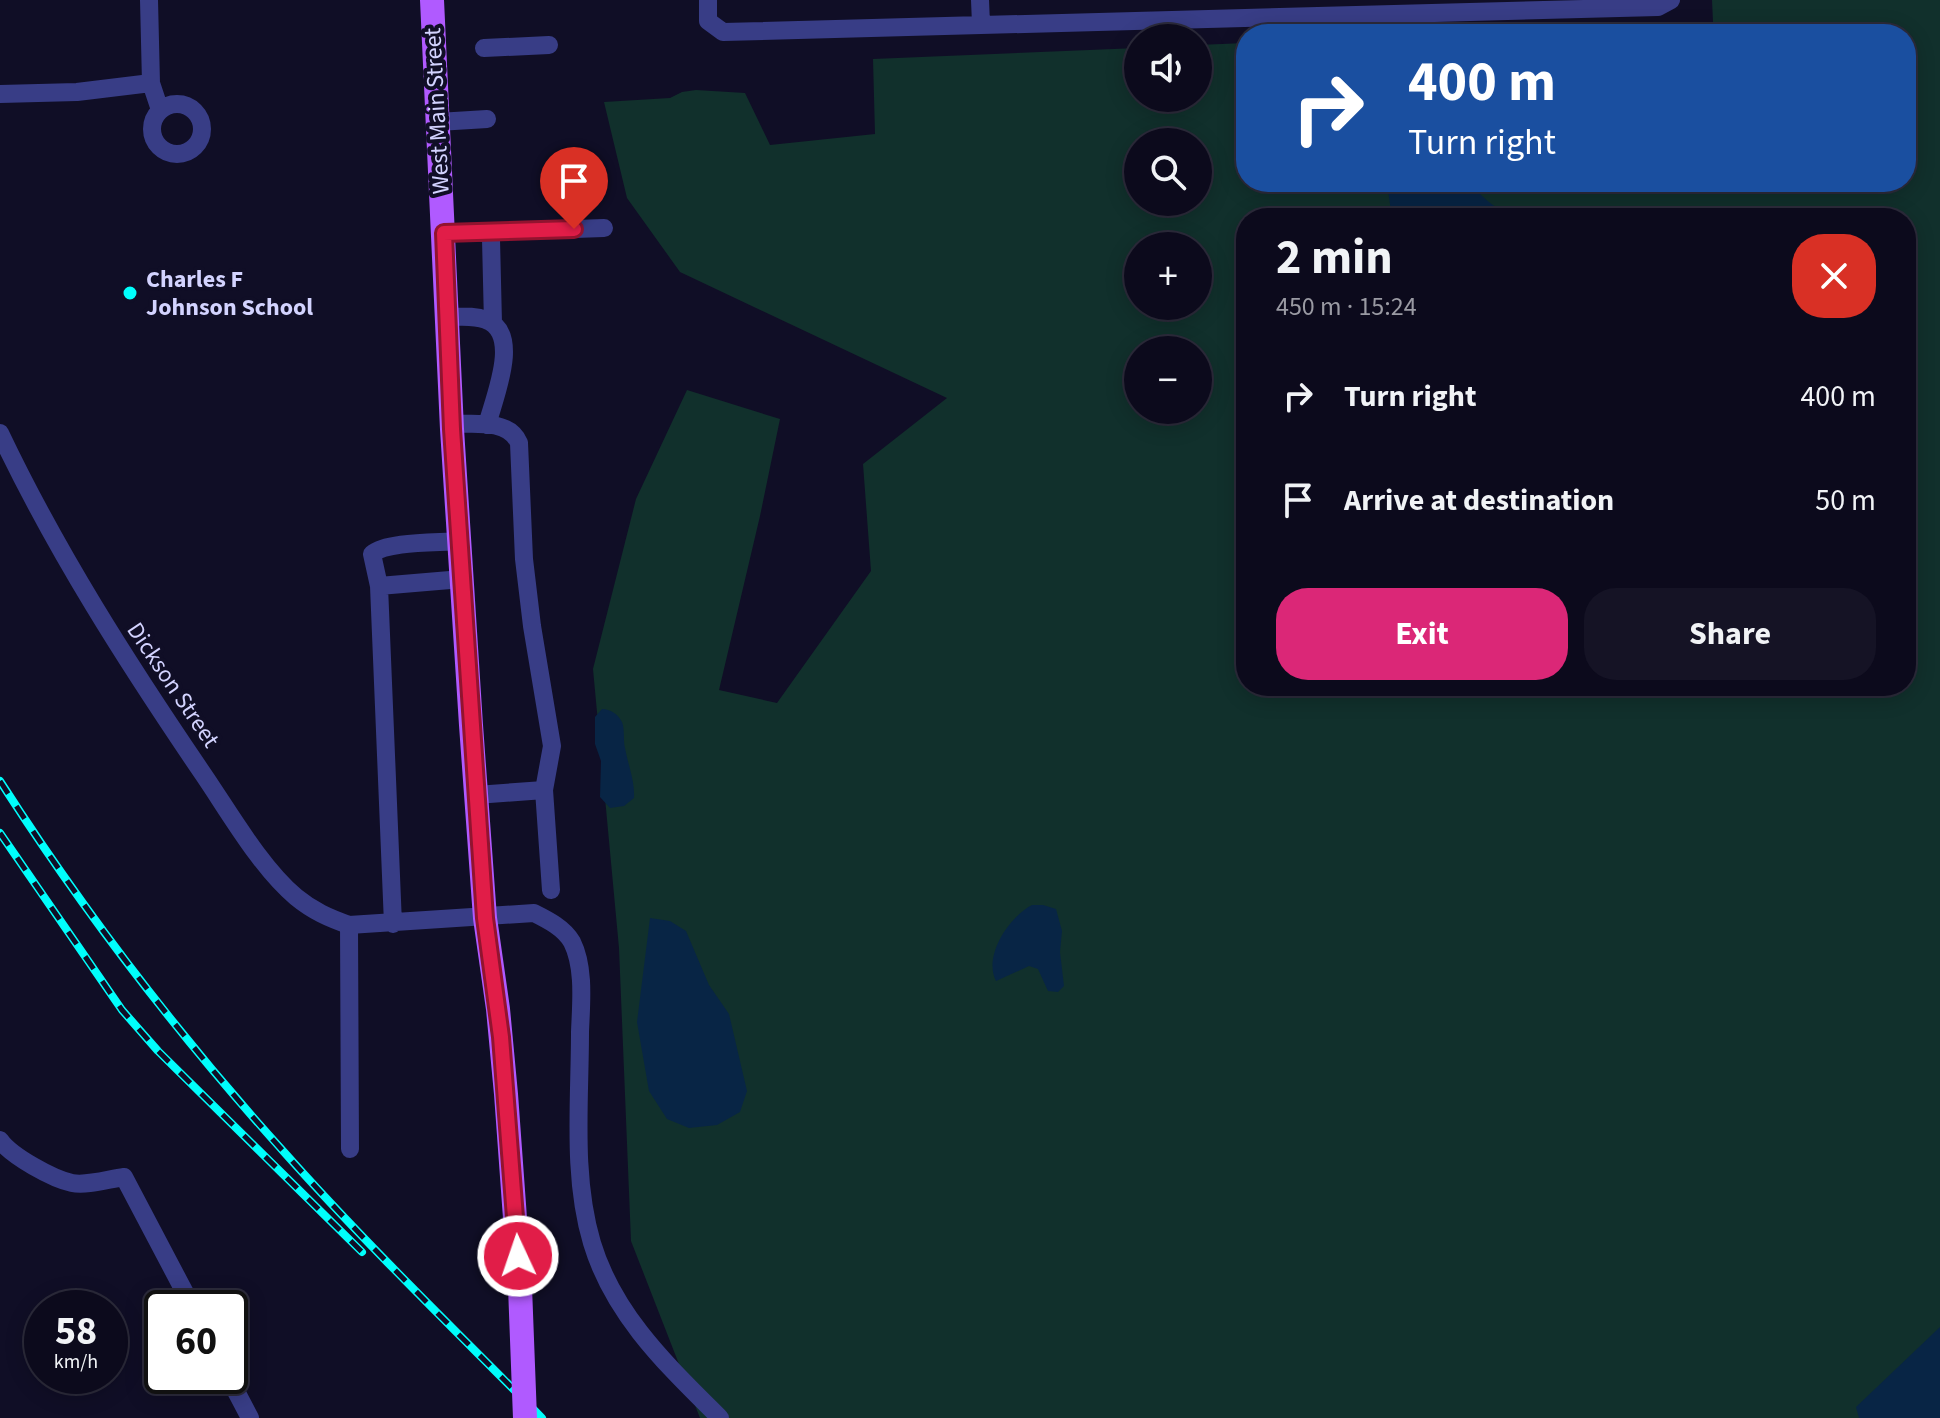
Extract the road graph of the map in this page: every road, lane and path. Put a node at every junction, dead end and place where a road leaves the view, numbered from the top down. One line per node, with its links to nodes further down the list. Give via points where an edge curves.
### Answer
1 (149, 0): 9 (street)
2 (432, 0): 13 (main road, West Main Street)
3 (708, 0): 6 (street, via 708,21 723,32)
4 (980, 0): 6 (street)
5 (1671, 0): 6 (street, via 1658,7)
6 (981, 24)
7 (549, 45): 8 (street)
8 (484, 48)
9 (151, 83): 10 (street); 11 (street)
10 (0, 94)
11 (160, 110)
12 (487, 119): 13 (street)
13 (438, 122): 16 (main road, West Main Street)
14 (604, 228): 15 (street)
15 (485, 232): 16 (street); 18 (street, via 491,239)
16 (444, 233): 17 (main road, West Main Street)
17 (447, 317): 18 (street); 19 (main road, West Main Street)
18 (493, 323): 20 (street, via 505,351)
19 (452, 424): 20 (street); 22 (main road, West Main Street)
20 (487, 425): 25 (street, via 511,432 519,443 525,572 552,746)
21 (0, 433): 30 (street, Dickson Street, via 91,604 241,830 295,896 322,916)
22 (459, 541): 23 (main road, West Main Street); 24 (street, via 376,550 372,562)
23 (462, 579): 24 (street); 26 (main road, West Main Street)
24 (379, 586): 29 (street)
25 (544, 790): 26 (street); 27 (street)
26 (476, 795): 28 (main road, West Main Street)
27 (551, 890)
28 (485, 918): 29 (street, Dickson Street); 36 (main road, West Main Street, bridge, via 502,1051); 37 (street, Dickson Street, via 534,913 570,938 581,995 580,1186 593,1245 634,1326)
29 (393, 924): 30 (street, Dickson Street)
30 (349, 925): 32 (street)
31 (0, 1140): 33 (street, via 44,1171 74,1184 124,1177)
32 (350, 1149)
33 (184, 1290)
34 (237, 1394): 35 (street)
35 (250, 1418)
36 (525, 1418)
37 (720, 1418)

